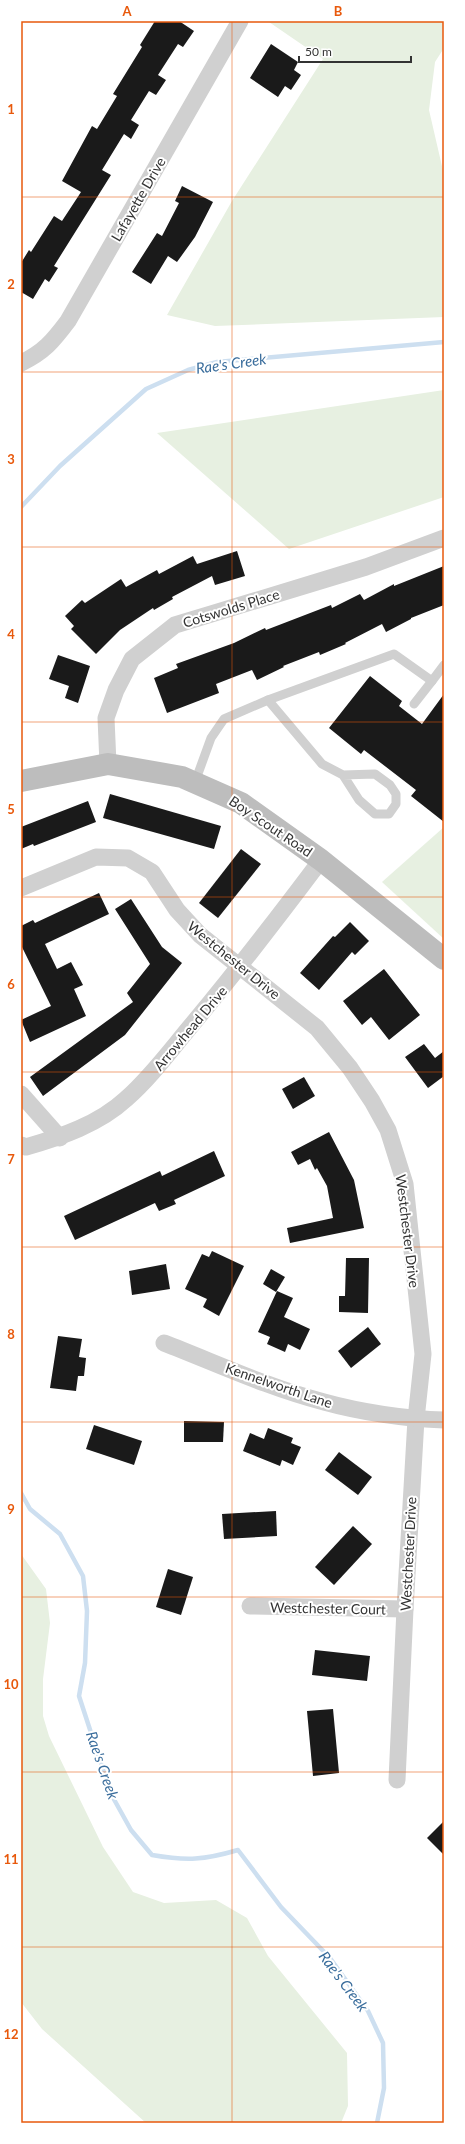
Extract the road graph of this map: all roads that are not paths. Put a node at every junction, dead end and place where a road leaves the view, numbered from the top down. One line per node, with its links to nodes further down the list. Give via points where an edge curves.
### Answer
1 (240, 21): 2 (street, Lafayette Drive, via 68,321 43,351)
2 (21, 363)
3 (444, 538): 8 (street, Cotswolds Place, via 366,567 175,626 132,658 106,718)
4 (444, 665): 5 (lane)
5 (432, 681): 6 (lane, via 394,654); 7 (lane)
6 (268, 700): 9 (lane, via 322,764); 11 (lane, via 224,719 211,738)
7 (414, 704)
8 (108, 764): 10 (street, Boy Scout Road); 11 (street, Boy Scout Road, via 182,776)
9 (342, 775): 9 (lane, via 375,774 390,785 396,794 396,804 389,814 375,814 359,800)
10 (21, 782)
11 (195, 782): 12 (street, Boy Scout Road, via 241,803)
12 (321, 860): 14 (street, Boy Scout Road); 15 (street, Arrowhead Drive)
13 (21, 888): 15 (street, Westchester Drive, via 96,857 128,858 152,872 177,910 200,935)
14 (444, 959)
15 (241, 966): 17 (street, Arrowhead Drive, via 152,1073 126,1100 96,1120); 20 (street, Westchester Drive, via 317,1028 350,1068 388,1130 405,1184 423,1354)
16 (21, 1094): 17 (street)
17 (60, 1138): 18 (street, Arrowhead Drive, via 26,1147)
18 (21, 1145)
19 (164, 1343): 20 (street, Kennelworth Lane, via 263,1382 324,1402)
20 (416, 1419): 21 (street, Kennelworth Lane); 23 (street, Westchester Drive)
21 (444, 1420)
22 (250, 1606): 23 (street, Westchester Court)
23 (405, 1609): 24 (street, Westchester Drive)
24 (398, 1780)

